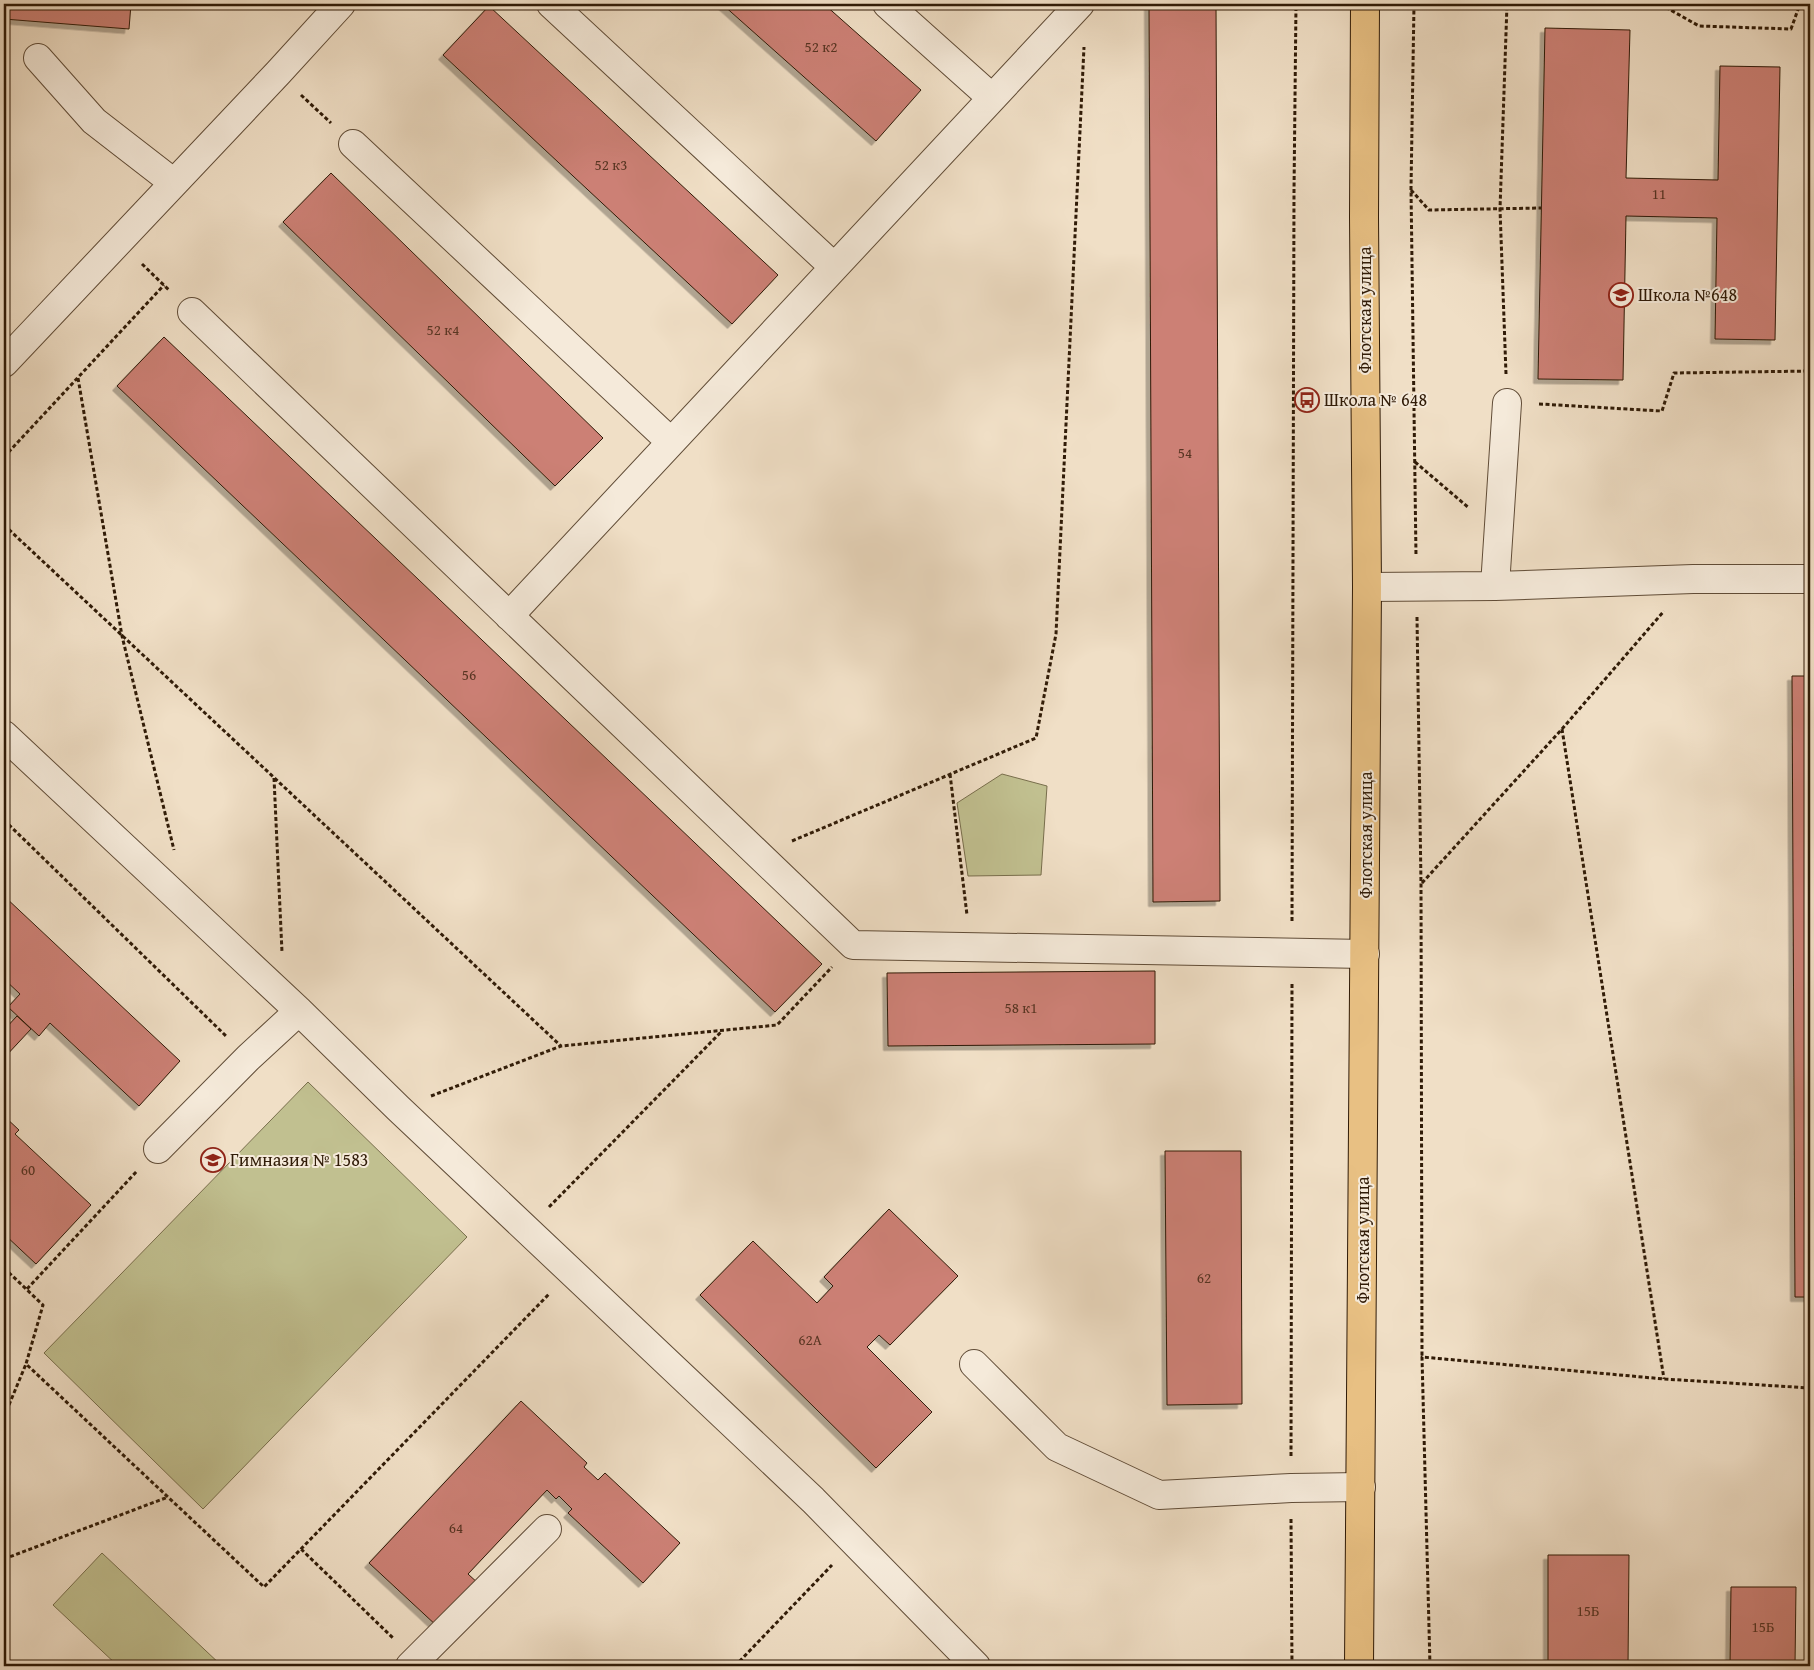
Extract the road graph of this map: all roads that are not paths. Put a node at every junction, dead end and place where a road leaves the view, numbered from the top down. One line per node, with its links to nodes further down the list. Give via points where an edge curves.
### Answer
1 (341, 4): 9 (street)
2 (551, 4): 10 (street)
3 (887, 4): 7 (street)
4 (1080, 4): 7 (street)
5 (1365, 4): 17 (main road, Флотская улица)
6 (38, 58): 9 (street, via 94,121)
7 (992, 98): 10 (street)
8 (354, 144): 14 (street)
9 (174, 183): 12 (street)
10 (834, 267): 14 (street)
11 (192, 312): 18 (street)
12 (4, 364)
13 (1507, 403): 16 (street)
14 (671, 442): 18 (street)
15 (1810, 580): 16 (street, via 1692,579)
16 (1495, 586): 17 (street)
17 (1368, 587): 20 (main road, Флотская улица)
18 (509, 616): 20 (street, via 853,945)
19 (4, 735): 21 (street)
20 (1365, 954): 24 (main road, Флотская улица)
21 (291, 1005): 22 (street, via 248,1058); 27 (street, via 813,1500)
22 (158, 1149)
23 (974, 1364): 24 (street, via 1057,1446 1159,1495)
24 (1361, 1487): 28 (main road, Флотская улица)
25 (547, 1529): 26 (street)
26 (413, 1663)
27 (976, 1666)
28 (1359, 1666)

